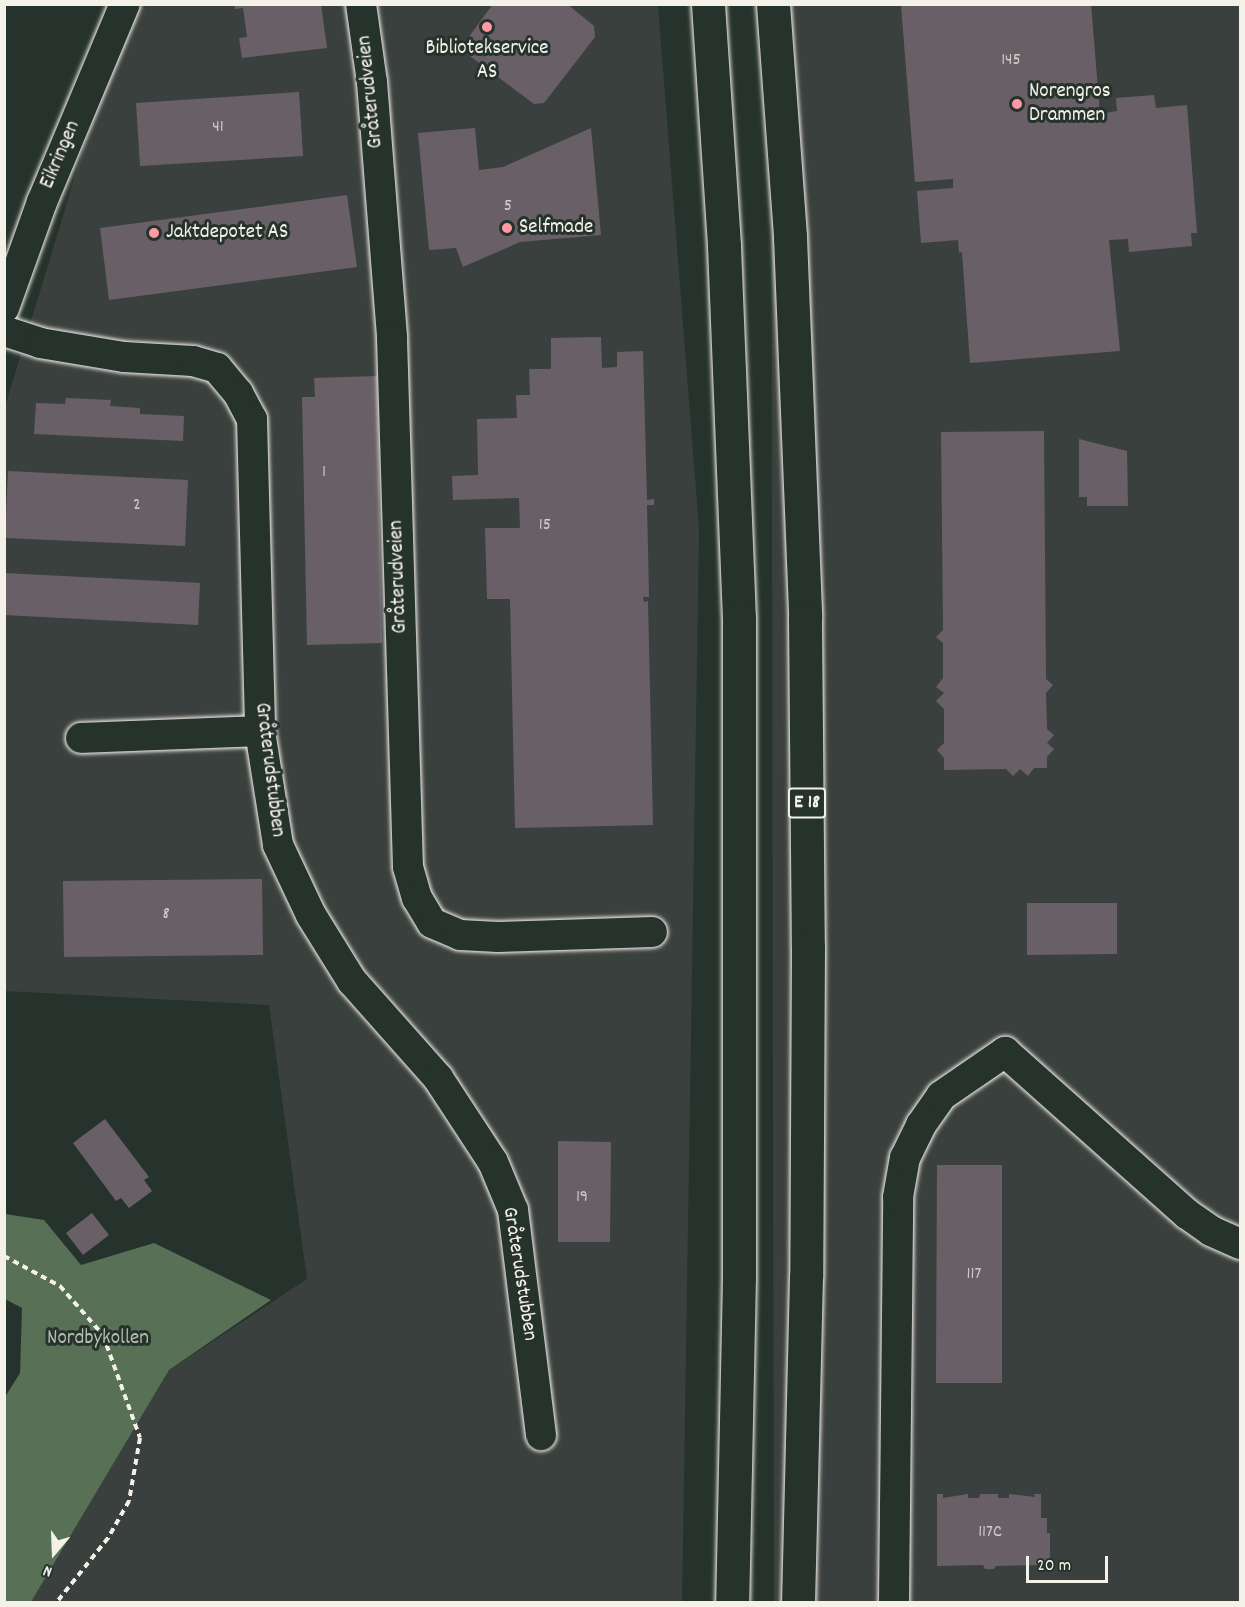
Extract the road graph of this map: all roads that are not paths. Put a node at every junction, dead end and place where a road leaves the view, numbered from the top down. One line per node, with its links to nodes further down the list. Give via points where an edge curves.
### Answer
1 (124, 4): 5 (street, Eikringen, via 42,202)
2 (361, 4): 9 (street, Gråterudveien, via 372,81 392,338 408,867 417,898 432,923 460,935 498,938)
3 (708, 4): 12 (highway, via 724,246 739,618 740,1277)
4 (773, 4): 15 (highway, E 18, via 790,237 805,618 806,1277)
5 (4, 308)
6 (4, 331): 7 (street, Gråterudstubben, via 39,343 124,357 193,361 217,368 238,393 252,419)
7 (260, 731): 8 (street); 11 (street, Gråterudstubben, via 278,845 311,915 352,981 438,1078 493,1162 513,1210)
8 (81, 738)
9 (652, 932)
10 (1240, 1244): 16 (street, via 1187,1214 1005,1052 941,1096 905,1158 898,1197)
11 (541, 1435)
12 (733, 1528): 13 (highway); 14 (highway)
13 (722, 1602)
14 (732, 1602)
15 (798, 1602)
16 (894, 1602)

